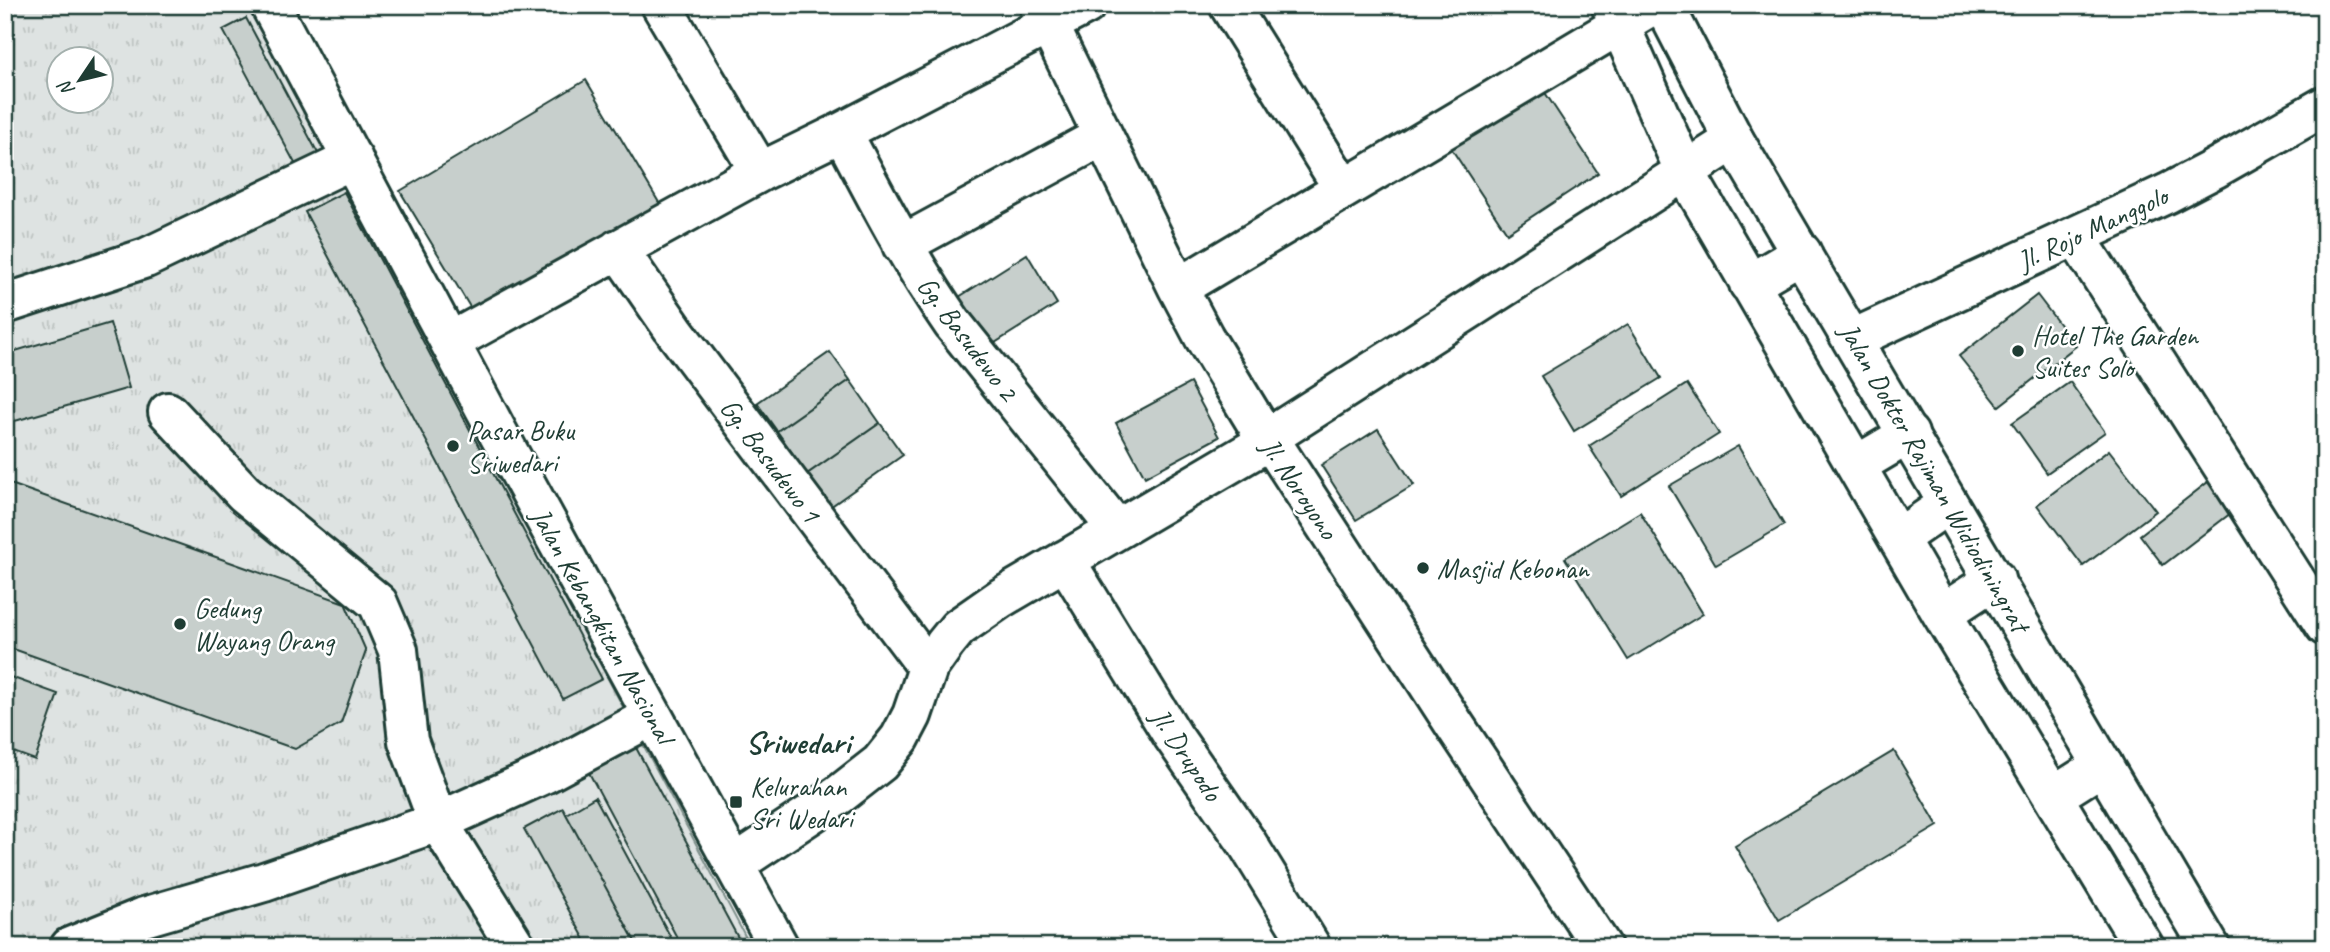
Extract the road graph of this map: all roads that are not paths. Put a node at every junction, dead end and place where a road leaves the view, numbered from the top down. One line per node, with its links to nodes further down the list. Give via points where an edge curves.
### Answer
1 (270, 5): 13 (street, Jalan Kebangkitan Nasional)
2 (661, 5): 15 (street)
3 (1086, 5): 7 (street)
4 (1229, 5): 16 (street)
5 (1653, 5): 8 (street)
6 (1664, 5): 12 (street, Jalan Dokter Rajiman Widiodiningrat)
7 (1044, 15): 10 (street); 11 (street, Jl. Noroyono)
8 (1615, 15): 14 (street); 16 (street)
9 (2325, 106): 17 (street, Jl. Rojo Manggolo, via 2214,169)
10 (842, 132): 15 (street); 18 (street, Gg. Basudewo 2)
11 (1103, 136): 18 (street); 22 (street, Jl. Noroyono)
12 (1734, 140): 14 (street); 20 (street, Jalan Dokter Rajiman Widiodiningrat)
13 (353, 159): 23 (street, via 146,258); 25 (street, Jalan Kebangkitan Nasional)
14 (1684, 170): 21 (street); 28 (street)
15 (760, 172): 19 (street)
16 (1343, 188): 22 (street)
17 (2076, 237): 24 (street, Jl. Rojo Manggolo); 36 (street)
18 (902, 245): 31 (street, Gg. Basudewo 2, via 953,324)
19 (618, 249): 25 (street); 37 (street, Gg. Basudewo 1)
20 (1802, 253): 21 (street); 24 (street, Jalan Dokter Rajiman Widiodiningrat)
21 (1749, 284): 29 (street)
22 (1178, 288): 28 (street, Jl. Noroyono)
23 (5, 304)
24 (1853, 339): 27 (street, Jalan Dokter Rajiman Widiodiningrat)
25 (450, 342): 38 (street, Jalan Kebangkitan Nasional)
26 (168, 412): 41 (street, via 244,493 378,603 398,650 408,741)
27 (1909, 434): 29 (street); 30 (street, Jalan Dokter Rajiman Widiodiningrat)
28 (1269, 439): 31 (street); 47 (street, Jl. Noroyono)
29 (1857, 465): 32 (street)
30 (1948, 504): 32 (street); 34 (street, Jalan Dokter Rajiman Widiodiningrat)
31 (1117, 529): 33 (street)
32 (1899, 538): 35 (street)
33 (1065, 560): 37 (street, via 968,621); 46 (street, Jl. Drupodo)
34 (1994, 579): 35 (street); 39 (street, Jalan Dokter Rajiman Widiodiningrat)
35 (1942, 614): 40 (street)
36 (2325, 626)
37 (928, 668): 42 (street, via 912,715 880,763)
38 (652, 716): 41 (street, via 544,774); 42 (street, Jalan Kebangkitan Nasional)
39 (2103, 765): 40 (street); 49 (street, Jalan Dokter Rajiman Widiodiningrat)
40 (2054, 796): 48 (street)
41 (438, 822): 43 (street, via 264,882 144,917); 44 (street)
42 (734, 865): 45 (street, Jalan Kebangkitan Nasional)
43 (70, 947)
44 (516, 947)
45 (779, 947)
46 (1311, 947)
47 (1602, 947)
48 (2144, 947)
49 (2210, 947)

